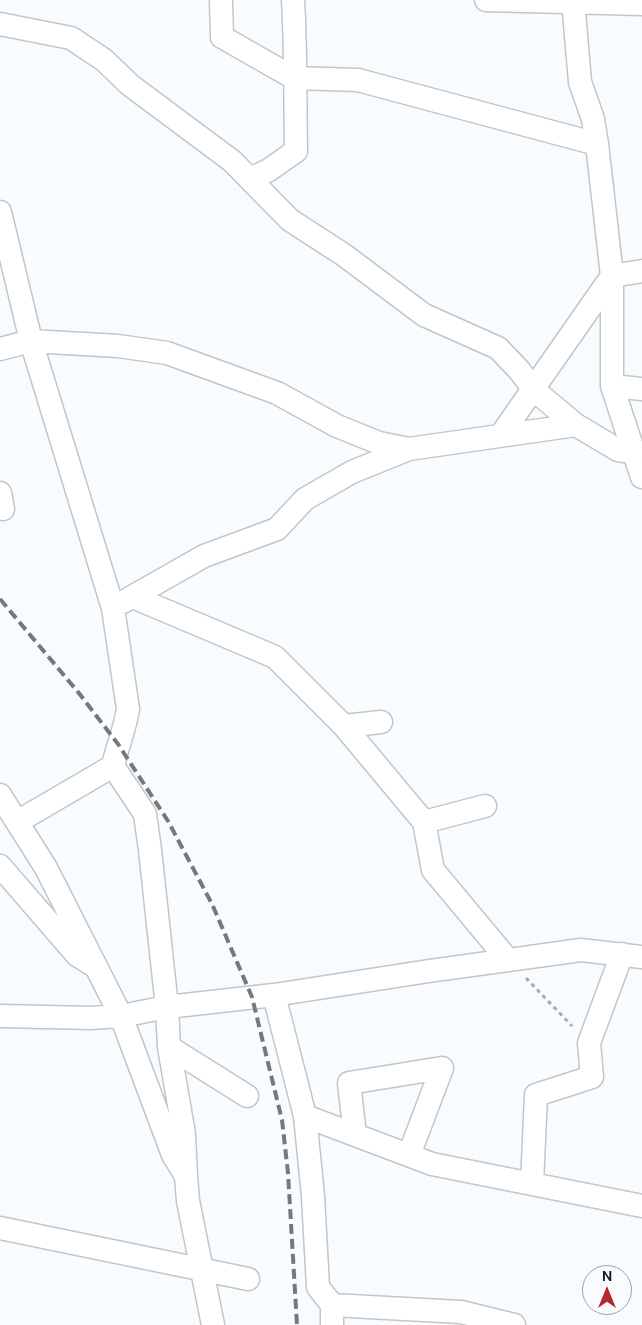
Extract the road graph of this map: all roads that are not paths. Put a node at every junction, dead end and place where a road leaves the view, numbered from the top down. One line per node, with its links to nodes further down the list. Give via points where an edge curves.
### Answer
1 (221, 0): 7 (street, via 222,37)
2 (294, 0): 7 (street)
3 (486, 0): 4 (street)
4 (574, 2): 5 (street); 8 (street, via 580,82 593,119)
5 (642, 4)
6 (0, 24): 9 (street, via 71,38 104,60 130,85 232,161)
7 (294, 78): 8 (street, via 358,80); 9 (street, via 296,151)
8 (597, 144): 12 (street)
9 (250, 179): 17 (street, via 290,220 424,314 498,348)
10 (0, 212): 13 (street)
11 (642, 271): 12 (street)
12 (612, 276): 15 (street); 17 (street)
13 (31, 341): 14 (street); 20 (street, via 118,346 167,353 277,393 337,426 379,443); 24 (street)
14 (0, 349)
15 (612, 386): 16 (street); 21 (street)
16 (642, 389)
17 (534, 390): 18 (street); 19 (street)
18 (576, 425): 19 (street); 21 (street, via 618,450)
19 (501, 435): 20 (street)
20 (409, 449): 23 (street, via 352,472 305,499 277,529 204,556)
21 (634, 453): 22 (street)
22 (642, 477)
23 (133, 597): 24 (street); 26 (street, via 275,657)
24 (113, 608): 27 (street, via 128,709)
25 (381, 722): 26 (street)
26 (344, 726): 31 (street)
27 (113, 766): 30 (street); 37 (street, via 145,814)
28 (0, 795): 30 (street)
29 (485, 806): 31 (street)
30 (17, 822): 35 (street, via 46,868)
31 (424, 822): 34 (street, via 433,870)
32 (0, 866): 35 (street, via 76,956)
33 (632, 956): 34 (street, via 581,950); 46 (street, via 589,1043 592,1077 536,1095)
34 (508, 960): 36 (street)
35 (97, 967): 39 (street)
36 (274, 996): 37 (street); 42 (street)
37 (167, 1007): 39 (street); 40 (street)
38 (0, 1016): 39 (street)
39 (121, 1016): 45 (street, via 173,1155)
40 (169, 1047): 41 (street); 45 (street, via 184,1134)
41 (246, 1096)
42 (305, 1116): 43 (street); 51 (street, via 318,1286)
43 (355, 1135): 44 (street); 44 (street, via 349,1083 442,1068)
44 (409, 1155): 46 (street, via 432,1164)
45 (186, 1176): 49 (street)
46 (532, 1184): 47 (street)
47 (642, 1206)
48 (0, 1228): 49 (street)
49 (202, 1270): 50 (street); 52 (street)
50 (248, 1279)
51 (332, 1315): 53 (street, via 461,1312)
52 (213, 1325)
53 (514, 1325)

